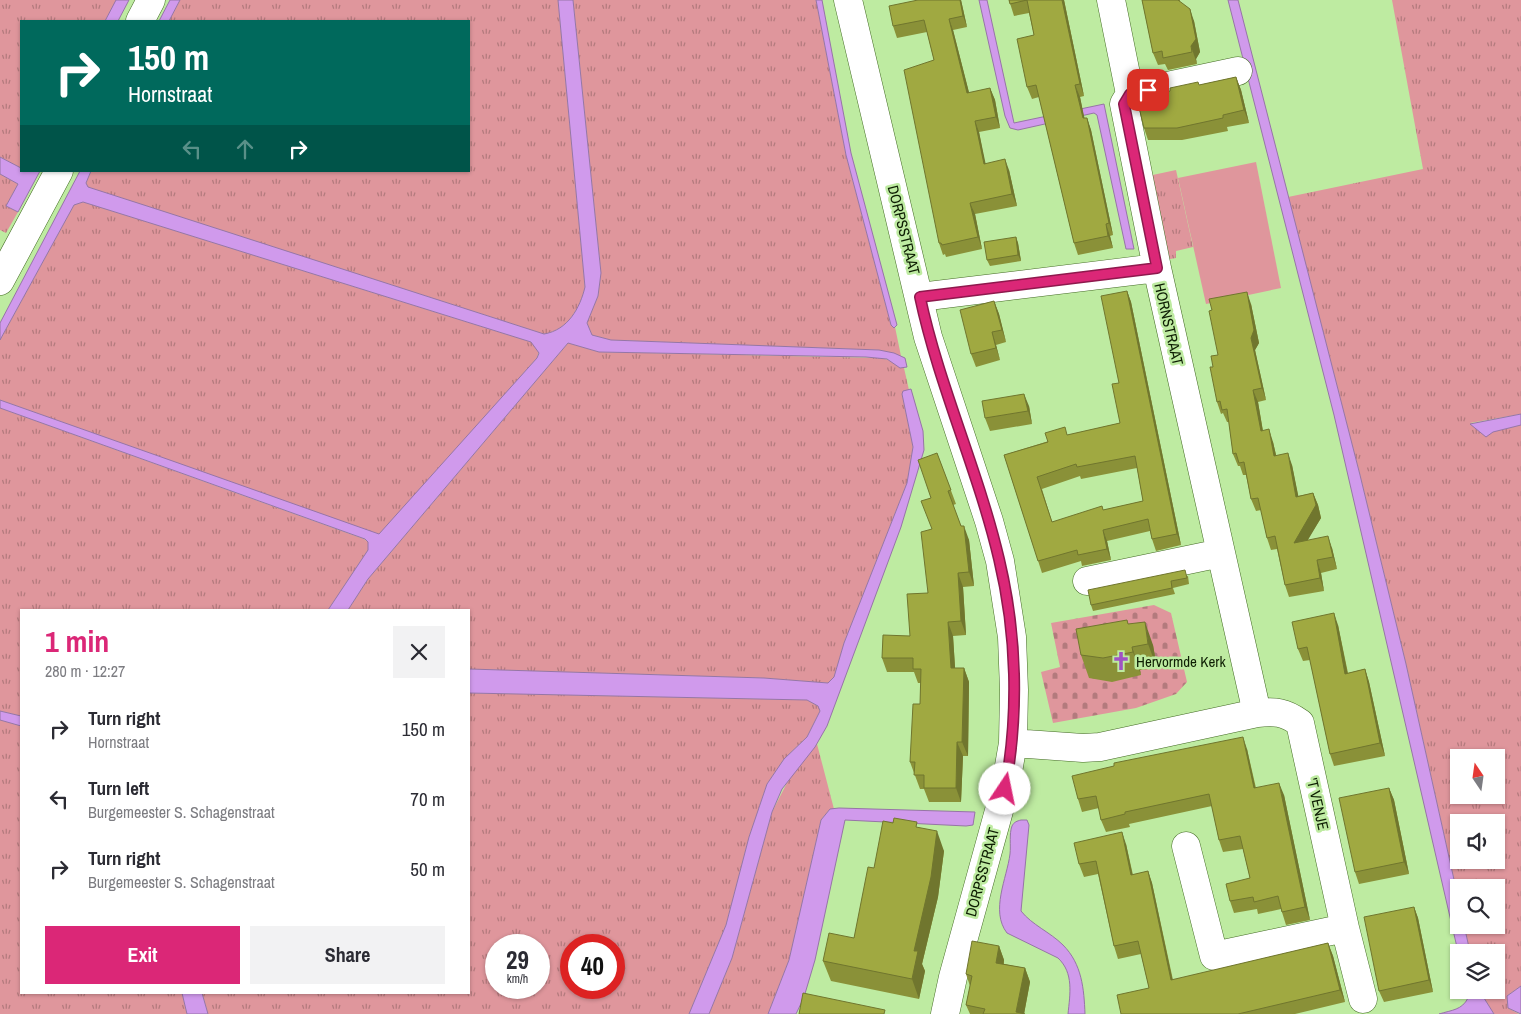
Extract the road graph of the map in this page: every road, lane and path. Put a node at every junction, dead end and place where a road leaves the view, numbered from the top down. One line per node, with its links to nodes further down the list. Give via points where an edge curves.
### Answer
1 (151, 0): 4 (street)
2 (848, 0): 10 (street, DORPSSTRAAT)
3 (1111, 0): 6 (street)
4 (141, 20)
5 (1238, 71): 6 (street)
6 (1130, 94): 8 (street, via 1124,104)
7 (58, 172): 9 (street)
8 (1157, 268): 10 (street, HORNSTRAAT); 11 (street, HORNSTRAAT)
9 (0, 281)
10 (920, 297): 14 (street, DORPSSTRAAT, via 937,365 1000,560 1012,637)
11 (1221, 553): 12 (street); 13 (street, HORNSTRAAT)
12 (1087, 582)
13 (1257, 713): 14 (street, 'T VENJE, via 1100,747); 16 (street, 'T VENJE, via 1276,711 1300,723)
14 (1013, 743): 18 (street, DORPSSTRAAT, via 1005,789)
15 (1186, 846): 16 (street, via 1214,956)
16 (1345, 928): 17 (street)
17 (1363, 999)
18 (945, 1014)

